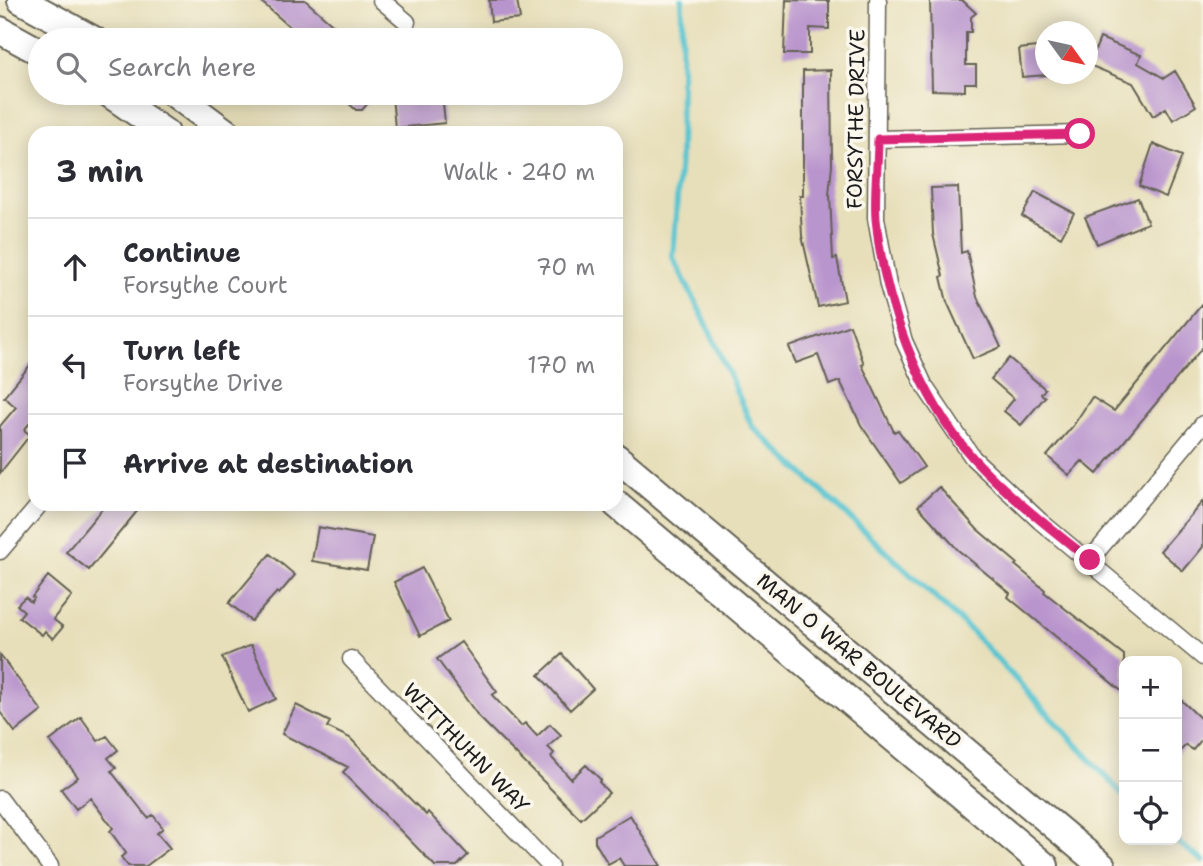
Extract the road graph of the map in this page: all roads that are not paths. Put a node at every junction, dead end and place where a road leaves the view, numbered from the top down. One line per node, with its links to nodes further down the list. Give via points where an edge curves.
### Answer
1 (21, 0): 5 (main road)
2 (381, 0): 4 (street)
3 (878, 0): 13 (street, FORSYTHE DRIVE)
4 (407, 22)
5 (72, 28)
6 (0, 30): 7 (main road)
7 (28, 45)
8 (125, 105): 10 (main road)
9 (189, 105): 11 (main road)
10 (156, 126)
11 (218, 126)
12 (1080, 134): 13 (street)
13 (878, 139): 19 (street, FORSYTHE DRIVE, via 876,218 884,269 904,341 925,387 973,457 1040,521)
14 (1203, 424): 19 (street)
15 (623, 463): 26 (main road, MAN O WAR BOULEVARD)
16 (623, 510): 25 (main road, MAN O WAR BOULEVARD)
17 (34, 511): 18 (street)
18 (0, 551)
19 (1090, 560): 20 (street, FORSYTHE DRIVE)
20 (1203, 657)
21 (351, 659): 24 (street, WITTHUHN WAY)
22 (0, 799): 23 (street)
23 (50, 866)
24 (550, 866)
25 (1045, 866)
26 (1102, 866)

